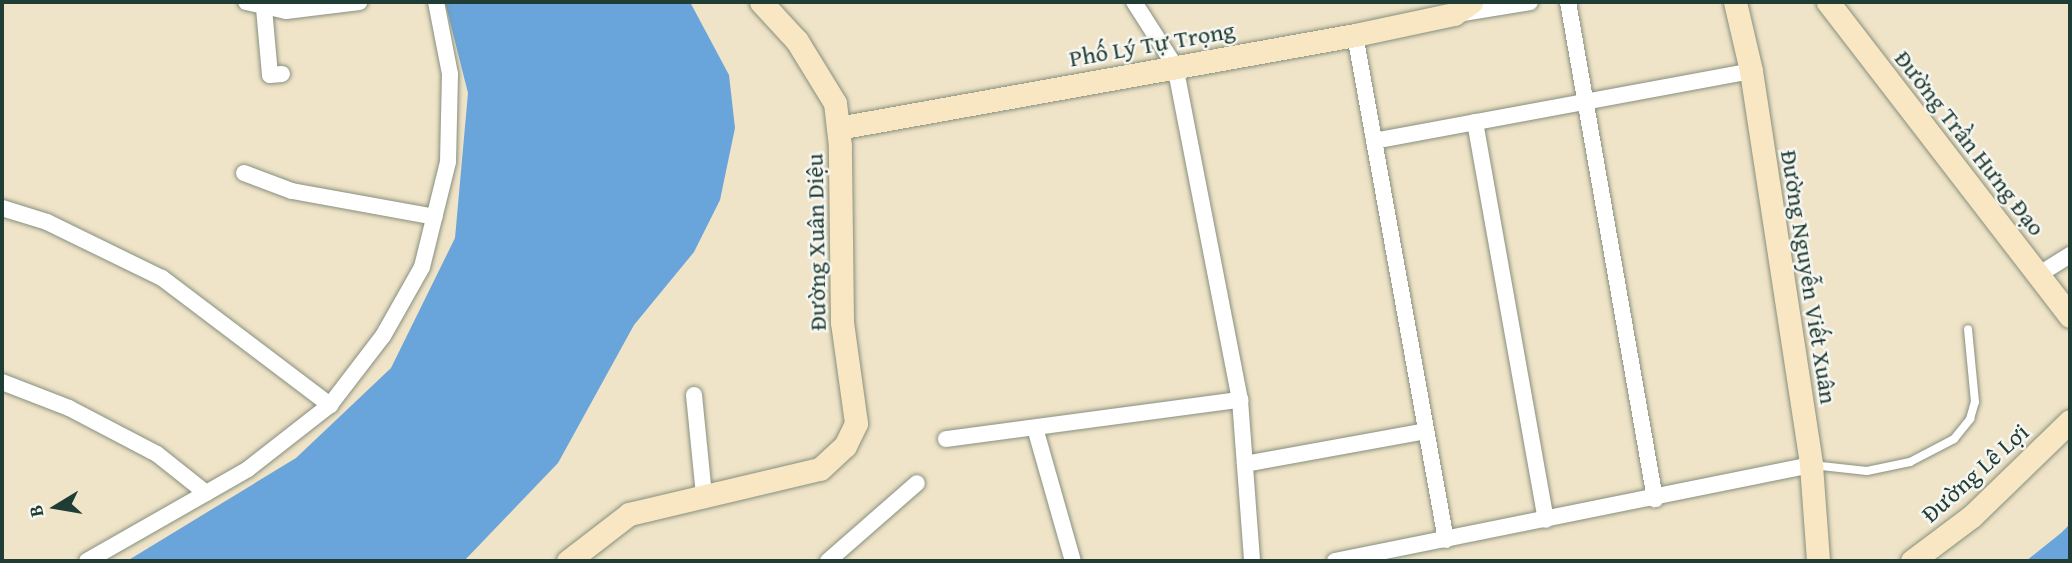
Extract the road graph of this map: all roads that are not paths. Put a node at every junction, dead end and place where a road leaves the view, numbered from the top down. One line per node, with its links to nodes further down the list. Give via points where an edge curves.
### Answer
1 (246, 2): 10 (street)
2 (359, 2): 10 (street, via 286,11)
3 (436, 2): 22 (street, via 450,74 448,162)
4 (761, 2): 18 (street, Đường Xuân Diệu, via 797,41 835,103)
5 (1134, 2): 13 (street)
6 (1530, 2): 11 (street)
7 (1568, 2): 16 (street)
8 (1735, 2): 14 (street, Đường Nguyễn Viết Xuân)
9 (1828, 2): 24 (street, Đường Trần Hưng Đạo)
10 (264, 8): 15 (street, via 270,75)
11 (1462, 8): 12 (street, Phố Lý Tự Trọng)
12 (1355, 35): 13 (street, Phố Lý Tự Trọng); 19 (street)
13 (1175, 66): 18 (street, Phố Lý Tự Trọng); 29 (street)
14 (1751, 71): 16 (street); 36 (street, Đường Nguyễn Viết Xuân)
15 (282, 74)
16 (1585, 102): 17 (street); 40 (street)
17 (1475, 122): 19 (street); 41 (street)
18 (838, 128): 39 (street, Đường Xuân Diệu, via 842,322 856,411 851,435 833,460 809,474)
19 (1374, 141): 33 (street)
20 (244, 173): 22 (street, via 292,191)
21 (2, 208): 30 (street, via 47,222 162,278)
22 (435, 216): 30 (street, via 422,267 383,336)
23 (2070, 255): 24 (street)
24 (2038, 275): 25 (street, Đường Trần Hưng Đạo)
25 (2070, 316)
26 (1968, 329): 36 (lane, via 1975,402 1970,419 1954,439 1910,462 1867,471)
27 (2, 382): 38 (street, via 69,408 157,454)
28 (694, 396): 39 (street)
29 (1240, 400): 32 (street); 35 (street)
30 (330, 405): 38 (street, via 248,469)
31 (2070, 421): 50 (street, Đường Lê Lợi, via 1972,516)
32 (1035, 428): 34 (street); 46 (street)
33 (1426, 430): 35 (street); 42 (street)
34 (946, 439)
35 (1245, 464): 47 (street)
36 (1811, 465): 40 (street); 49 (street, Đường Nguyễn Viết Xuân)
37 (917, 483): 45 (street)
38 (206, 493): 43 (street)
39 (704, 495): 44 (street, Đường Xuân Diệu, via 629,514)
40 (1655, 499): 41 (street)
41 (1546, 520): 42 (street)
42 (1446, 540): 48 (street)
43 (88, 561)
44 (568, 561)
45 (828, 561)
46 (1073, 561)
47 (1252, 561)
48 (1335, 561)
49 (1818, 561)
50 (1912, 561)

